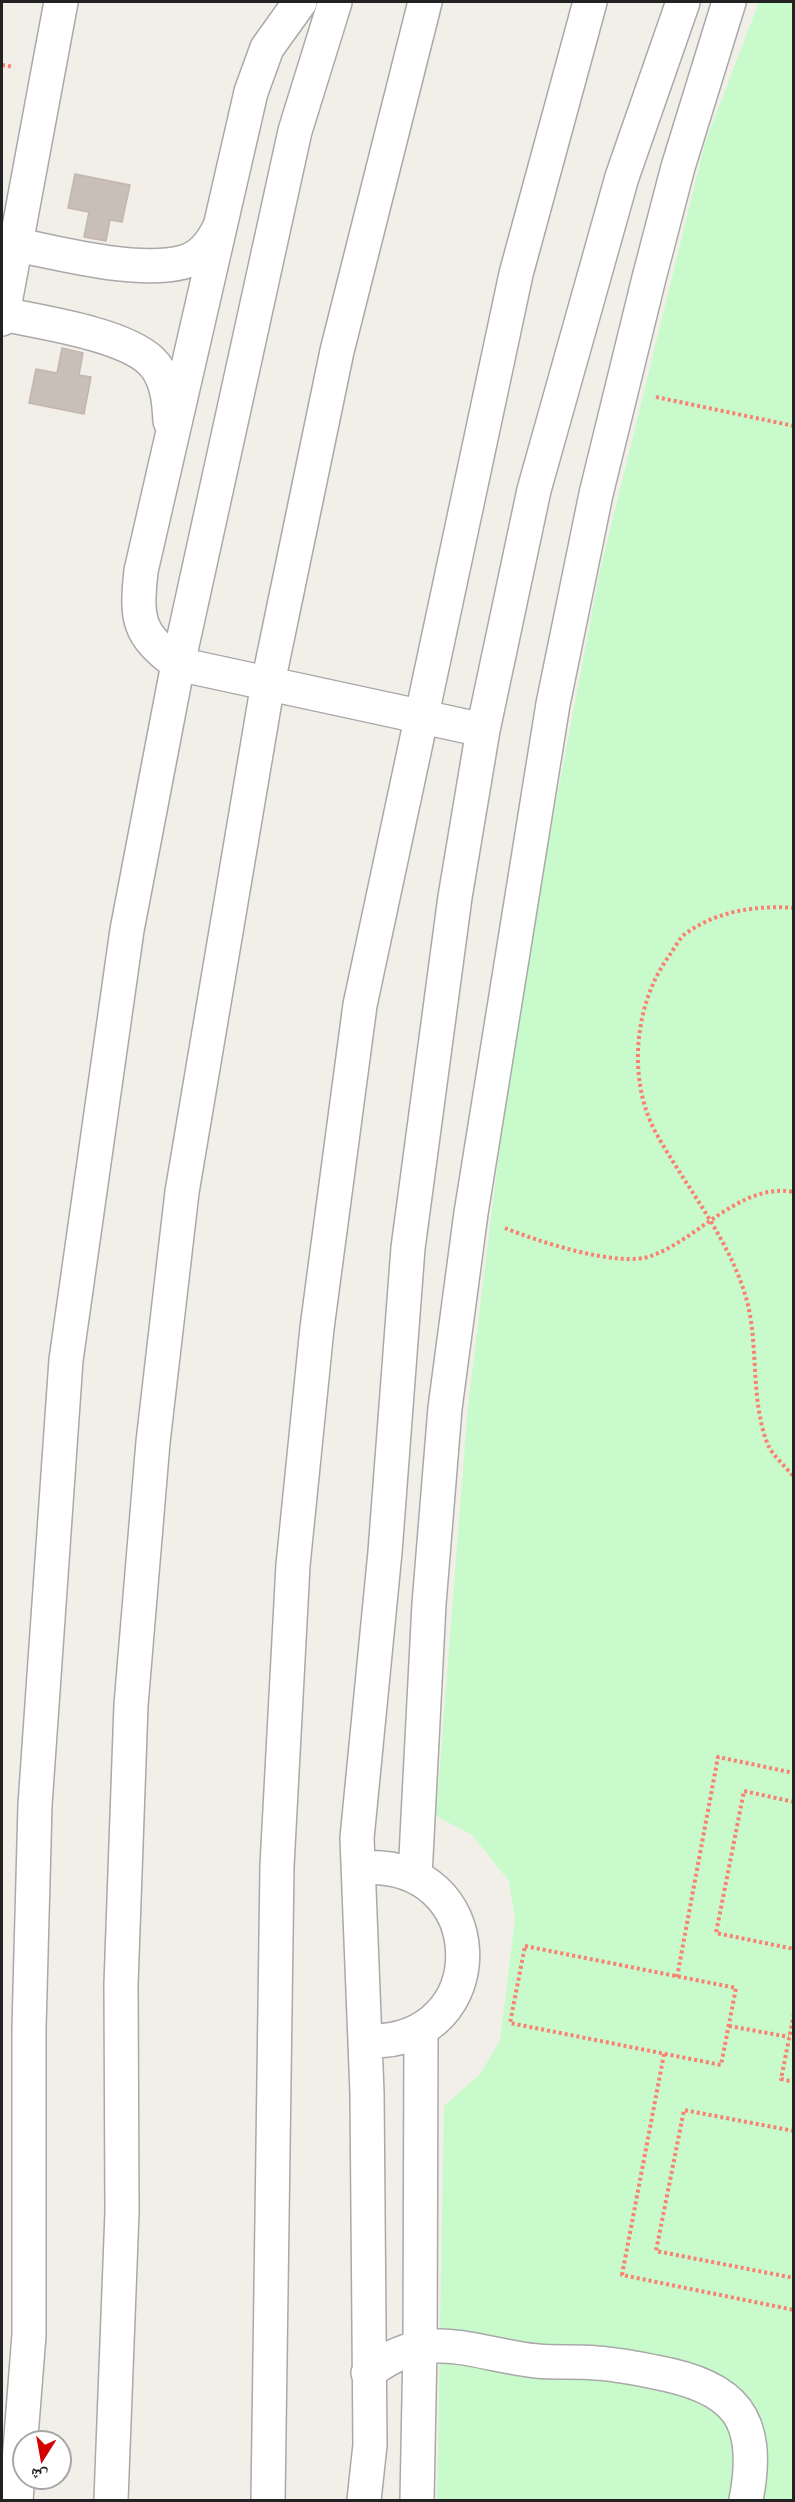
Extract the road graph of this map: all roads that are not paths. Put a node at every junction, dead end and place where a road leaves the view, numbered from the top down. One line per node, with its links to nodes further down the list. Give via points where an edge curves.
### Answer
1 (61, 2): 9 (street)
2 (300, 2): 8 (street, via 267,48 250,92)
3 (336, 2): 12 (street, via 295,131)
4 (425, 2): 13 (street, via 337,351)
5 (590, 2): 14 (street, via 516,274)
6 (683, 2): 15 (street, via 622,177 534,490)
7 (729, 2): 17 (street, via 678,167 621,389 553,704 454,1332 436,1506)
8 (223, 218): 9 (street, via 203,252 185,262 152,266); 11 (street)
9 (8, 243): 10 (street)
10 (2, 316): 11 (street, via 75,330 134,348 152,362 163,380 169,402)
11 (171, 440): 12 (street, via 141,571 137,612 152,645)
12 (178, 664): 13 (street); 22 (street, via 127,930 66,1360 35,1805 29,2028 29,2335)
13 (268, 683): 14 (street); 23 (street, via 182,1192 150,1478 131,1705 121,1984 122,2212)
14 (420, 716): 15 (street); 24 (street, via 360,1005 317,1328 293,1565 277,1866)
15 (483, 730): 16 (street, via 455,897 408,1248 385,1552 357,1839)
16 (359, 1868): 17 (street, via 378,1867); 19 (street)
17 (414, 1876): 18 (street, via 431,1886 455,1915 464,1951 463,1970 448,2004)
18 (421, 2030): 19 (street, via 385,2042); 20 (street)
19 (366, 2041): 21 (street)
20 (420, 2346): 21 (street, via 384,2360); 26 (street); 27 (street, via 452,2345 538,2361 610,2364 701,2383 732,2406 743,2422 752,2459)
21 (368, 2373): 25 (street, via 370,2445)
22 (16, 2500)
23 (111, 2500)
24 (268, 2500)
25 (364, 2500)
26 (417, 2500)
27 (746, 2500)

